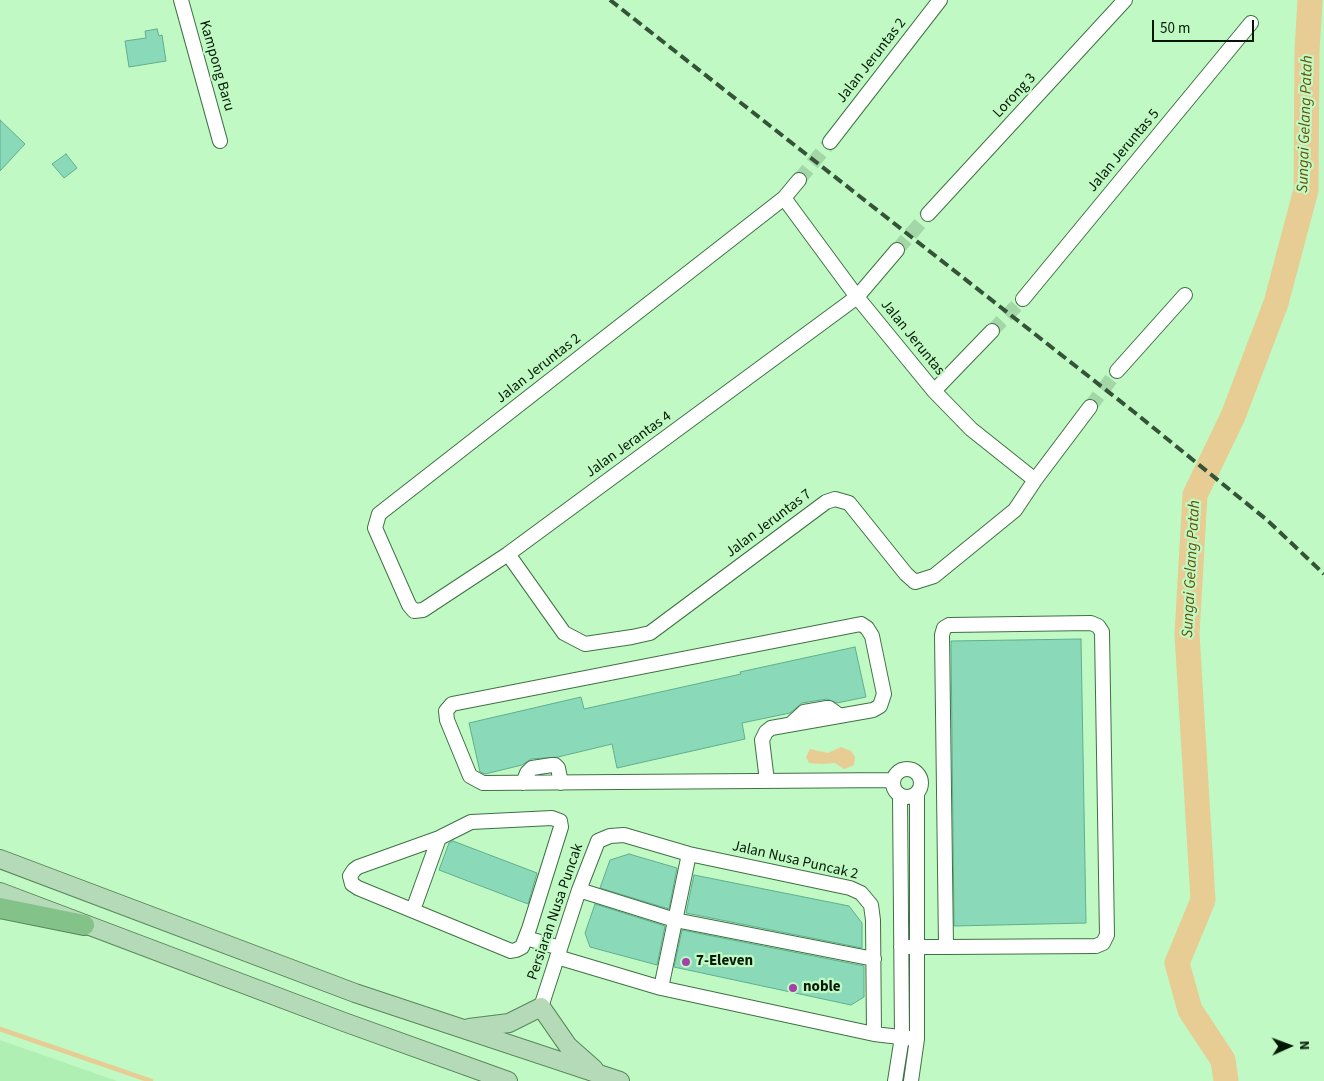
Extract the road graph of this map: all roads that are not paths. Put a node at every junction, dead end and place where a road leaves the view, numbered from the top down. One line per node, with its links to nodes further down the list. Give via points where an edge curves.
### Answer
1 (181, 0): 5 (street, Kampong Baru)
2 (940, 0): 6 (street, Jalan Jeruntas 2)
3 (1125, 0): 9 (street, Lorong 3)
4 (1251, 23): 13 (street, Jalan Jeruntas 5)
5 (220, 141)
6 (830, 142)
7 (799, 180): 8 (street, Jalan Jeruntas 2)
8 (784, 198): 12 (street, Jalan Jeruntas); 20 (street, Jalan Jeruntas 2, via 379,514 375,528 408,605)
9 (928, 214)
10 (897, 250): 12 (street)
11 (1185, 295): 15 (street)
12 (857, 297): 16 (street, Jalan Jeruntas); 19 (street, Jalan Jerantas 4)
13 (1023, 299)
14 (992, 331): 16 (street)
15 (1118, 371)
16 (934, 391): 18 (street, Jalan Jeruntas, via 971,429)
17 (1090, 407): 18 (street)
18 (1035, 480): 19 (street, Jalan Jeruntas 7, via 1015,510 934,576 915,582 849,503 835,499 826,502 650,633 585,644 564,633)
19 (508, 554): 20 (street, Jalan Jerantas 4, via 423,610)
20 (414, 611)
21 (893, 780): 22 (street); 23 (street, via 902,769 912,769 920,775 922,785); 24 (street)
22 (768, 781): 22 (street, via 561,783 558,768 552,765 532,768 523,783 483,783 470,776 446,711 452,704 861,624 872,636 883,702 873,710 771,728 762,740)
23 (917, 793): 24 (street, via 906,797); 37 (street)
24 (900, 795): 36 (street)
25 (610, 836): 27 (street, Jalan Nusa Puncak 2, via 624,835); 29 (street, Persiaran Nusa Puncak, via 598,841)
26 (439, 838): 32 (street); 32 (street, via 358,867 350,876 352,884 358,888); 35 (street, via 471,822 552,818 560,821 561,827)
27 (689, 854): 33 (street); 40 (street, Jalan Nusa Puncak 2, via 861,893 870,904)
28 (4, 860): 43 (main road, via 355,993)
29 (578, 890): 33 (street); 39 (street, Persiaran Nusa Puncak)
30 (0, 892): 34 (main road)
31 (0, 908): 34 (highway)
32 (413, 910): 35 (street, via 512,951 522,947)
33 (675, 920): 40 (street); 41 (street)
34 (84, 924): 48 (main road)
35 (528, 933): 39 (street)
36 (901, 947): 37 (street); 45 (street)
37 (917, 947): 38 (street); 46 (street)
38 (946, 947): 38 (street, via 1096,946 1103,943 1107,935 1102,632 1092,623 944,628)
39 (560, 948): 41 (street); 42 (street, Persiaran Nusa Puncak)
40 (874, 959): 44 (street, Jalan Nusa Puncak 2)
41 (661, 988): 44 (street)
42 (541, 1007): 43 (main road, via 509,1022); 47 (main road, via 568,1046)
43 (464, 1029): 47 (main road)
44 (874, 1034): 45 (street)
45 (902, 1037): 46 (street); 50 (street)
46 (917, 1039): 51 (street)
47 (600, 1075): 49 (main road)
48 (508, 1081)
49 (620, 1081)
50 (895, 1081)
51 (911, 1081)

